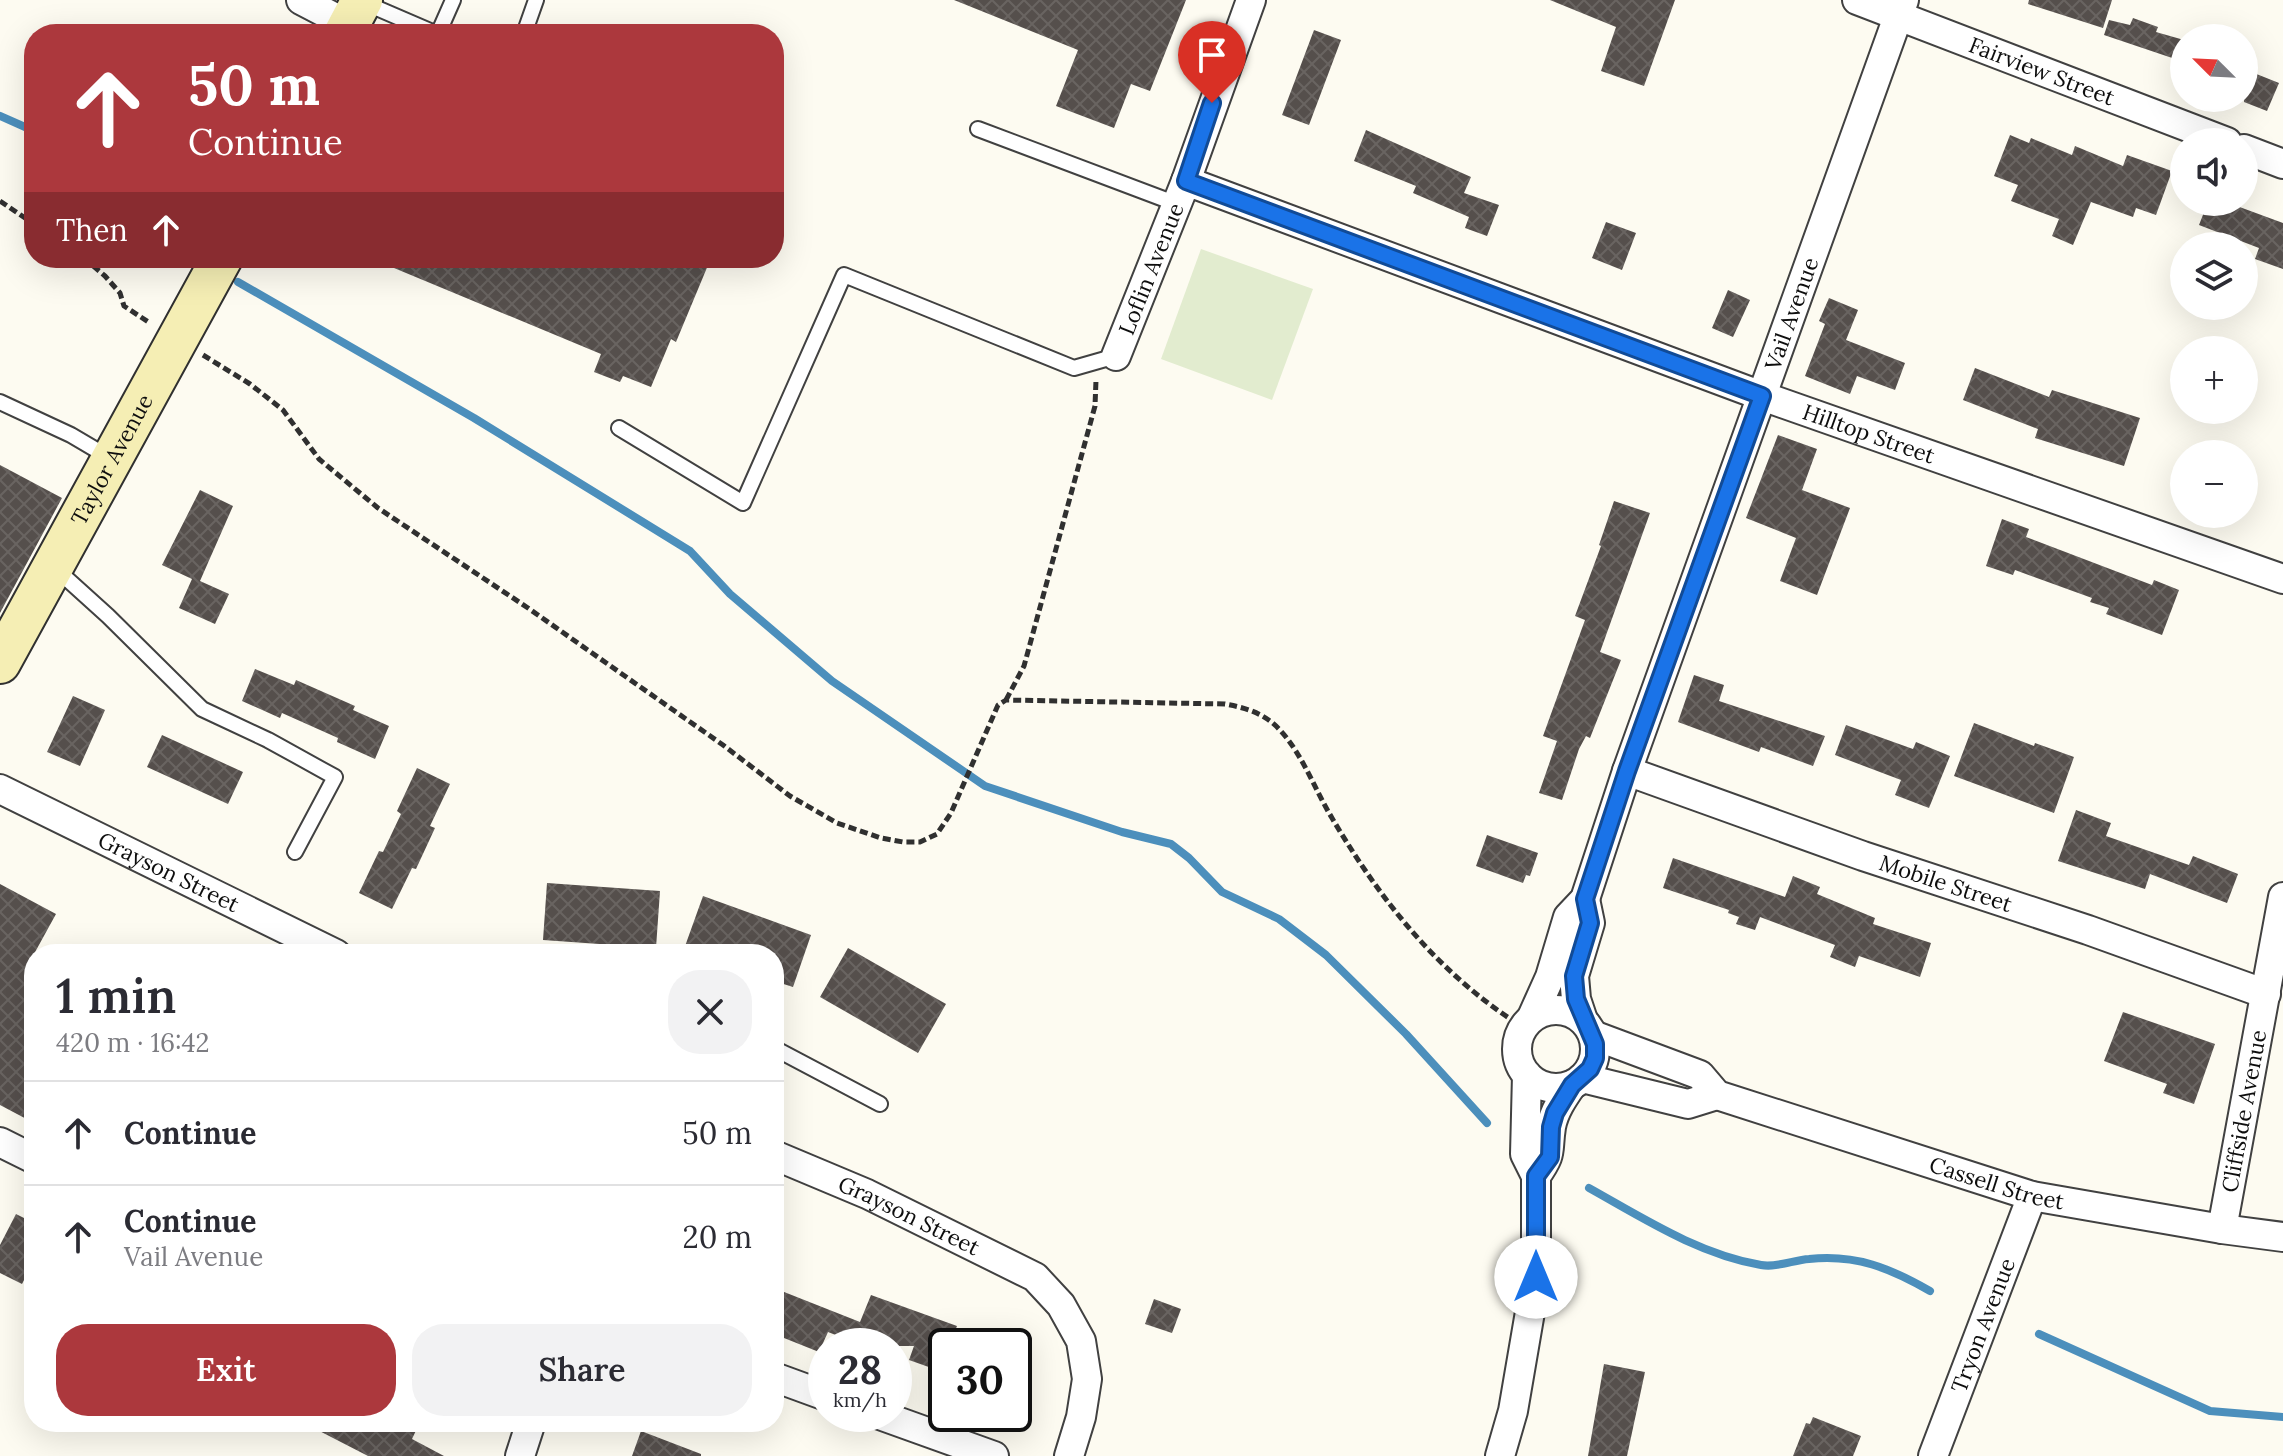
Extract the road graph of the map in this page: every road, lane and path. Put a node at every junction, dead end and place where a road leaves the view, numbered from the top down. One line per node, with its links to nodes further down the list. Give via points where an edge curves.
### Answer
1 (301, 0): 7 (street)
2 (453, 0): 9 (lane)
3 (536, 0): 10 (lane)
4 (1251, 0): 15 (street, Loflin Avenue)
5 (1857, 0): 6 (street, Fairview Street)
6 (1901, 8): 11 (street, Fairview Street); 22 (street, Vail Avenue)
7 (354, 15): 8 (lane)
8 (394, 24)
9 (442, 24)
10 (528, 24)
11 (2193, 128)
12 (978, 129): 15 (lane)
13 (2258, 154): 14 (street)
14 (2283, 164)
15 (1182, 192): 21 (street, Loflin Avenue); 22 (street, Hilltop Street)
16 (0, 201): 17 (path)
17 (24, 217)
18 (96, 268): 20 (path, via 120,293 124,306)
19 (216, 268): 20 (street, Taylor Avenue)
20 (177, 339): 25 (street, Taylor Avenue); 29 (path, via 283,410 319,459 378,508 837,823 903,842 937,834 998,705)
21 (1105, 359): 24 (lane, via 1074,368 844,275 743,503); 29 (path, via 1024,666)
22 (1762, 396): 27 (street, Hilltop Street); 30 (street, Vail Avenue)
23 (0, 402): 25 (lane)
24 (619, 428)
25 (112, 459): 26 (street, Taylor Avenue)
26 (53, 566): 28 (street, Taylor Avenue); 32 (lane, via 202,709 335,777)
27 (2283, 579)
28 (0, 663)
29 (1006, 700): 37 (path, via 1225,704 1265,716 1286,737 1331,818 1417,940 1483,1001)
30 (1627, 771): 34 (street, Vail Avenue); 36 (street, Mobile Street)
31 (0, 789): 35 (street, Grayson Street)
32 (295, 852)
33 (2283, 897): 36 (street, Cliffside Avenue)
34 (1585, 899): 37 (street, Vail Avenue, via 1568,917 1546,988); 38 (street, Vail Avenue, via 1590,923 1574,976 1576,999)
35 (316, 944)
36 (2266, 994): 49 (street, Cliffside Avenue)
37 (1528, 1022): 38 (street, via 1558,1009 1571,1012); 40 (street, via 1517,1053)
38 (1588, 1028): 41 (street, via 1595,1058); 42 (street, Cassell Street, via 1700,1075)
39 (784, 1053): 43 (lane)
40 (1527, 1075): 41 (street, via 1547,1087); 47 (street, via 1525,1154)
41 (1577, 1082): 42 (street, Cassell Street, via 1688,1104); 47 (street, via 1555,1113 1550,1157)
42 (1717, 1095): 48 (street, Cassell Street)
43 (880, 1104)
44 (0, 1142): 45 (street)
45 (24, 1154)
46 (784, 1159): 57 (street, Grayson Street, via 867,1194 1039,1281 1061,1305 1081,1341 1087,1379)
47 (1536, 1176): 58 (street, via 1536,1277)
48 (2032, 1196): 49 (street, Cassell Street); 59 (street, Tryon Avenue)
49 (2222, 1229): 50 (street, Cassell Street)
50 (2283, 1237)
51 (784, 1381): 52 (street)
52 (808, 1389)
53 (912, 1427): 56 (street)
54 (528, 1432): 55 (street)
55 (520, 1456)
56 (994, 1456)
57 (1069, 1456)
58 (1500, 1456)
59 (1933, 1456)

